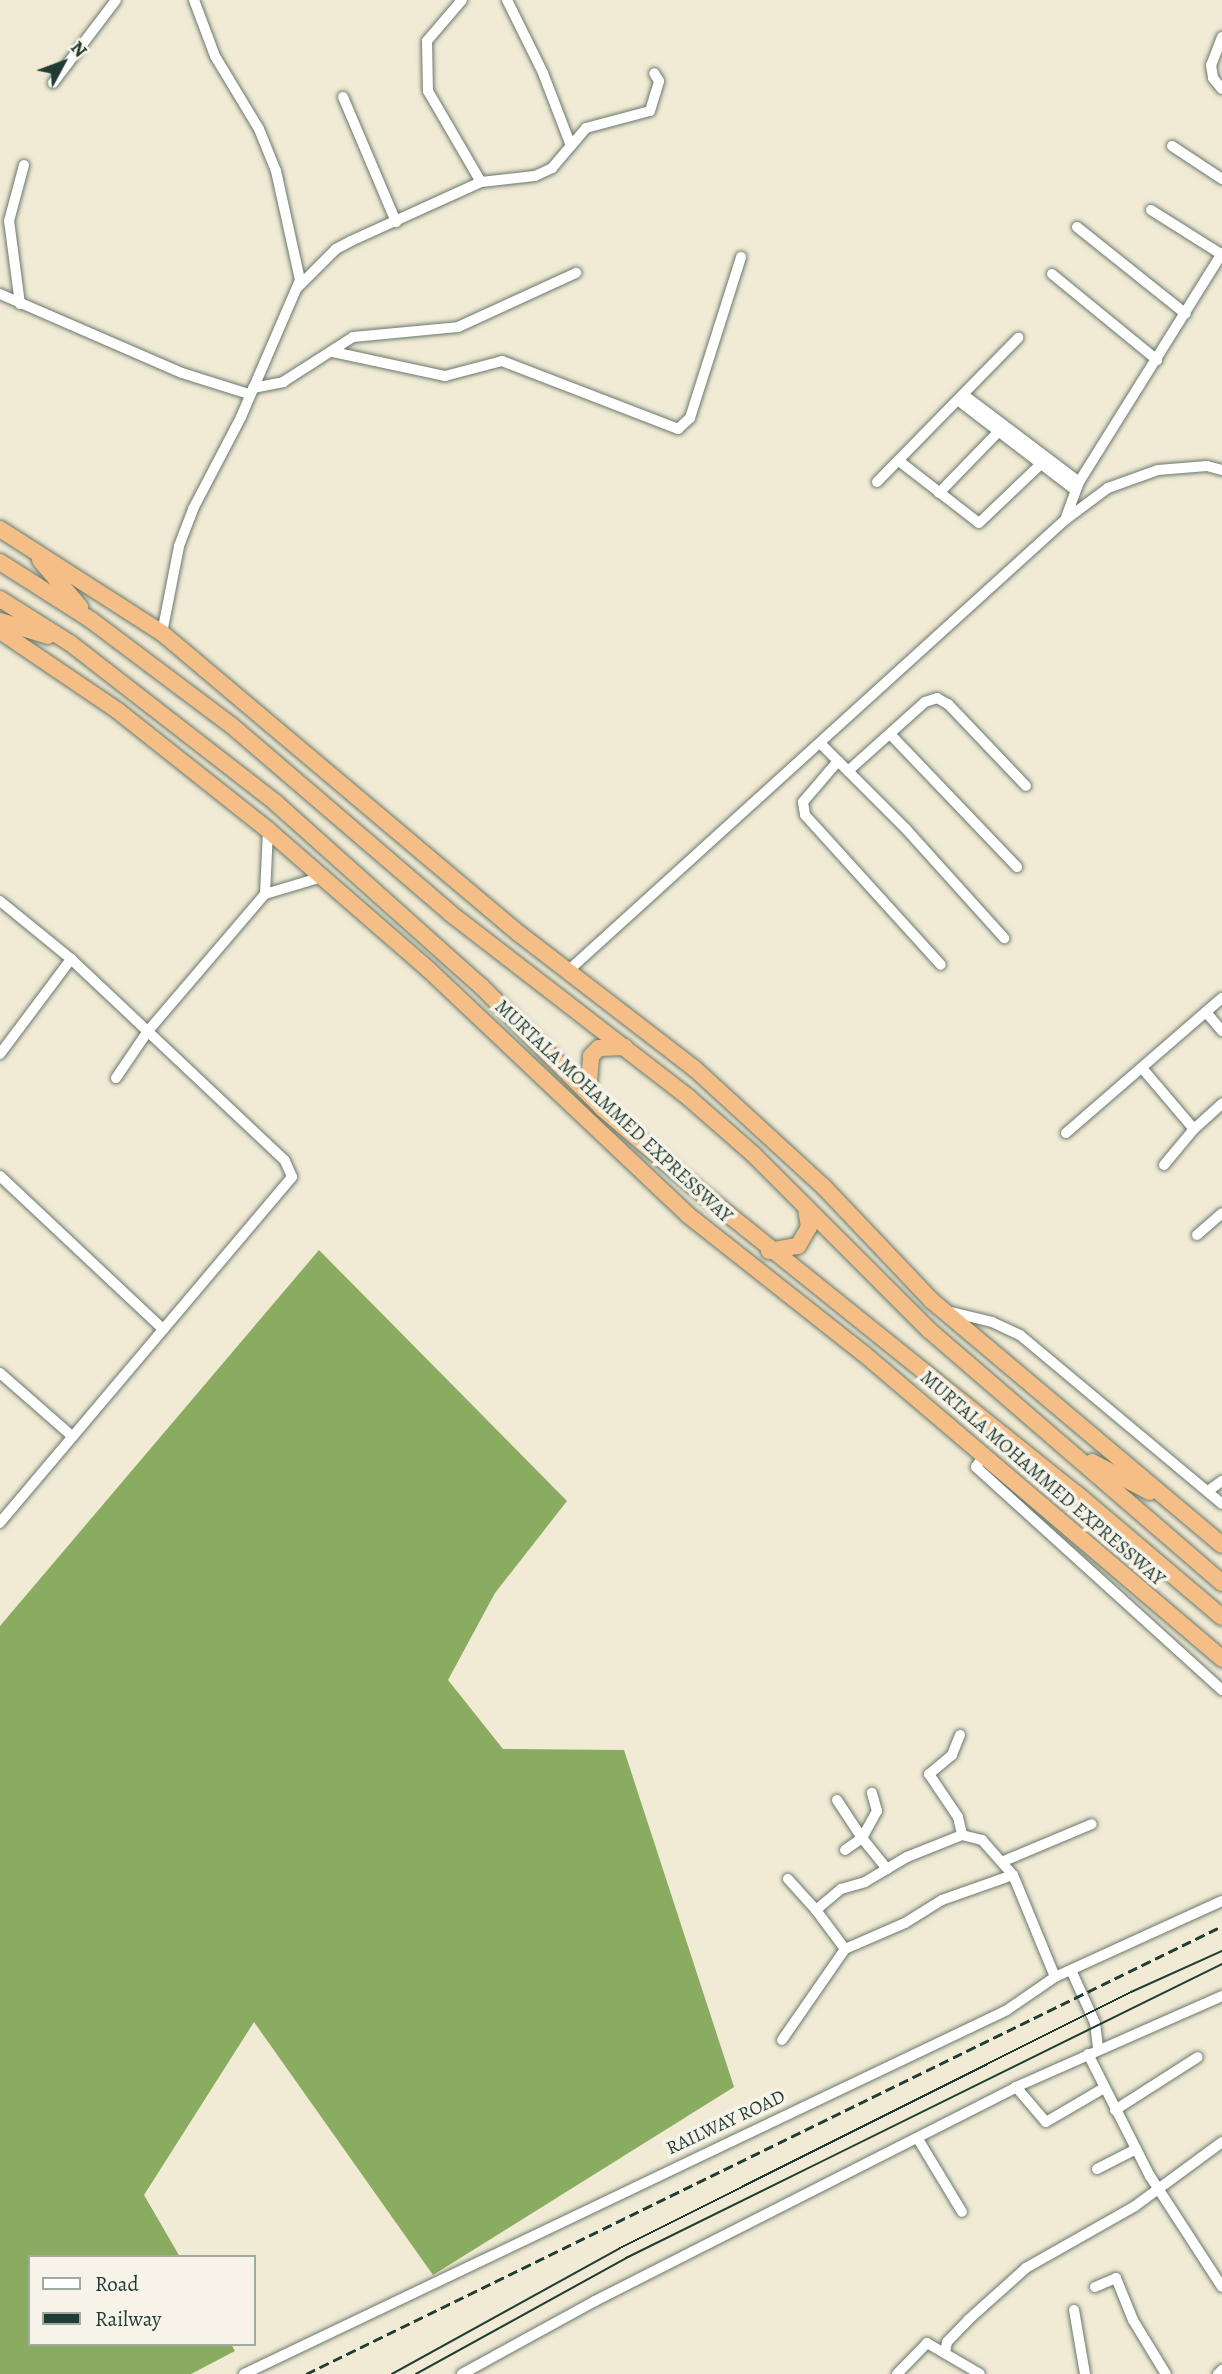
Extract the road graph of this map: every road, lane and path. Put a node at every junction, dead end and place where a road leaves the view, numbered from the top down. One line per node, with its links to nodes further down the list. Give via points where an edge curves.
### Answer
1 (117, 0): 7 (street)
2 (194, 0): 22 (street, via 215,56 259,129 276,171 299,265)
3 (507, 0): 10 (street)
4 (459, 1): 14 (street, via 427,41 428,91)
5 (1222, 37): 8 (street, via 1211,65 1213,78)
6 (654, 73): 10 (street, via 660,81 650,111 586,128)
7 (53, 83)
8 (1222, 89)
9 (343, 97): 16 (street)
10 (571, 146): 14 (street, via 552,168 535,176)
11 (1172, 146): 13 (street)
12 (23, 165): 24 (street, via 9,222)
13 (1222, 179)
14 (481, 182): 16 (street)
15 (1151, 210): 18 (street)
16 (396, 222): 22 (street, via 336,249)
17 (1077, 227): 25 (street)
18 (1222, 253): 25 (street)
19 (741, 257): 27 (street, via 690,418 678,429 502,361 445,376)
20 (576, 272): 27 (street, via 458,327 353,337)
21 (1052, 274): 28 (street)
22 (295, 290): 29 (street)
23 (0, 294): 24 (street)
24 (20, 304): 29 (street, via 182,373)
25 (1186, 314): 28 (street)
26 (1018, 338): 30 (street)
27 (333, 352): 29 (street, via 312,359 283,382)
28 (1157, 360): 36 (street)
29 (251, 391): 46 (street, via 179,546)
30 (962, 398): 31 (street); 32 (street); 36 (street)
31 (999, 431): 33 (street); 37 (street)
32 (899, 461): 35 (street); 37 (street)
33 (1041, 464): 36 (street); 37 (street, via 984,522 974,521)
34 (1222, 470): 38 (street, via 1207,466 1158,470 1108,488)
35 (877, 482)
36 (1077, 486): 38 (street)
37 (939, 494)
38 (1065, 520): 49 (street)
39 (0, 529): 40 (highway)
40 (29, 547): 43 (highway); 46 (highway)
41 (0, 562): 43 (highway, MURTALA MOHAMMED EXPRESSWAY)
42 (0, 598): 47 (highway, MURTALA MOHAMMED EXPRESSWAY)
43 (90, 620): 66 (highway, MURTALA MOHAMMED EXPRESSWAY, via 230,725 450,913)
44 (0, 621): 47 (highway)
45 (0, 631): 53 (highway, MURTALA MOHAMMED EXPRESSWAY, via 118,710)
46 (162, 633): 61 (highway)
47 (70, 643): 70 (highway, MURTALA MOHAMMED EXPRESSWAY, via 209,748 358,873)
48 (890, 734): 51 (street); 52 (street, via 925,702 937,698); 54 (street)
49 (820, 743): 50 (street); 61 (street)
50 (838, 761): 51 (street); 60 (street, via 803,802 805,815)
51 (848, 771): 58 (street)
52 (1026, 786)
53 (268, 830): 55 (highway, MURTALA MOHAMMED EXPRESSWAY); 56 (street)
54 (1017, 867)
55 (322, 877): 56 (street); 86 (highway, MURTALA MOHAMMED EXPRESSWAY, via 484,1020 688,1216 863,1353)
56 (265, 894): 64 (street)
57 (0, 901): 59 (street)
58 (1004, 938)
59 (71, 959): 64 (street); 67 (street)
60 (941, 965)
61 (569, 970): 81 (highway, via 749,1115)
62 (1222, 998): 63 (street)
63 (1206, 1012): 65 (street); 68 (street)
64 (148, 1031): 69 (street); 82 (street, via 285,1161 292,1177)
65 (1222, 1031)
66 (625, 1047): 70 (highway, via 599,1048 591,1056); 76 (highway, MURTALA MOHAMMED EXPRESSWAY, via 753,1154)
67 (0, 1054)
68 (1142, 1068): 72 (street); 73 (street)
69 (116, 1077)
70 (588, 1093): 79 (highway, MURTALA MOHAMMED EXPRESSWAY)
71 (1222, 1104): 72 (street)
72 (1194, 1129): 74 (street)
73 (1066, 1133)
74 (1164, 1165)
75 (0, 1176): 82 (street)
76 (806, 1207): 79 (highway, via 809,1227 798,1246); 80 (highway, MURTALA MOHAMMED EXPRESSWAY)
77 (1222, 1213): 78 (street)
78 (1197, 1235)
79 (769, 1251): 94 (highway, MURTALA MOHAMMED EXPRESSWAY, via 912,1360)
80 (899, 1301): 81 (highway); 85 (highway, MURTALA MOHAMMED EXPRESSWAY)
81 (943, 1310): 88 (street, via 992,1322 1020,1335); 89 (highway)
82 (163, 1329): 84 (street)
83 (0, 1373): 84 (street)
84 (72, 1436): 91 (street)
85 (1070, 1451): 89 (highway); 93 (highway, MURTALA MOHAMMED EXPRESSWAY)
86 (983, 1457): 95 (highway, MURTALA MOHAMMED EXPRESSWAY); 96 (street, via 976,1467)
87 (1222, 1481): 88 (street)
88 (1208, 1492): 90 (street)
89 (1171, 1502): 92 (highway)
90 (1222, 1503)
91 (0, 1523)
92 (1222, 1545)
93 (1222, 1583)
94 (1221, 1617)
95 (1222, 1660)
96 (1222, 1690)
97 (960, 1735): 101 (street, via 952,1755 929,1774 958,1817)
98 (872, 1793): 102 (street, via 877,1811)
99 (837, 1800): 102 (street)
100 (1092, 1824): 104 (street)
101 (962, 1835): 104 (street, via 982,1840); 105 (street)
102 (862, 1838): 103 (street); 105 (street)
103 (845, 1850)
104 (1004, 1861): 106 (street)
105 (887, 1869): 109 (street, via 841,1889)
106 (1013, 1875): 110 (street, via 942,1900 905,1923); 112 (street)
107 (788, 1879): 109 (street)
108 (1222, 1901): 111 (street, RAILWAY ROAD)
109 (816, 1910): 110 (street)
110 (845, 1949): 114 (street)
111 (1071, 1970): 112 (street, RAILWAY ROAD); 115 (street, via 1095,2024)
112 (1055, 1978): 131 (street, RAILWAY ROAD, via 1007,2010)
113 (1222, 1996): 115 (street)
114 (782, 2040)
115 (1093, 2052): 117 (street); 118 (street)
116 (1198, 2057): 119 (street)
117 (1016, 2088): 118 (street, via 1046,2122); 120 (street)
118 (1104, 2088): 119 (street)
119 (1115, 2110): 122 (street)
120 (918, 2139): 125 (street); 132 (street, via 673,2260)
121 (1222, 2142): 124 (street)
122 (1136, 2149): 123 (street); 124 (street)
123 (1097, 2169)
124 (1158, 2188): 127 (street); 129 (street, via 1026,2268 947,2342)
125 (962, 2212)
126 (1095, 2287): 136 (street, via 1116,2277 1139,2331)
127 (1222, 2287)
128 (1073, 2309): 135 (street)
129 (945, 2353): 133 (street, via 927,2343); 134 (street)
130 (1222, 2370): 137 (street)
131 (244, 2374)
132 (462, 2374)
133 (897, 2374)
134 (980, 2374)
135 (1085, 2374)
136 (1166, 2374)
137 (1218, 2374)

